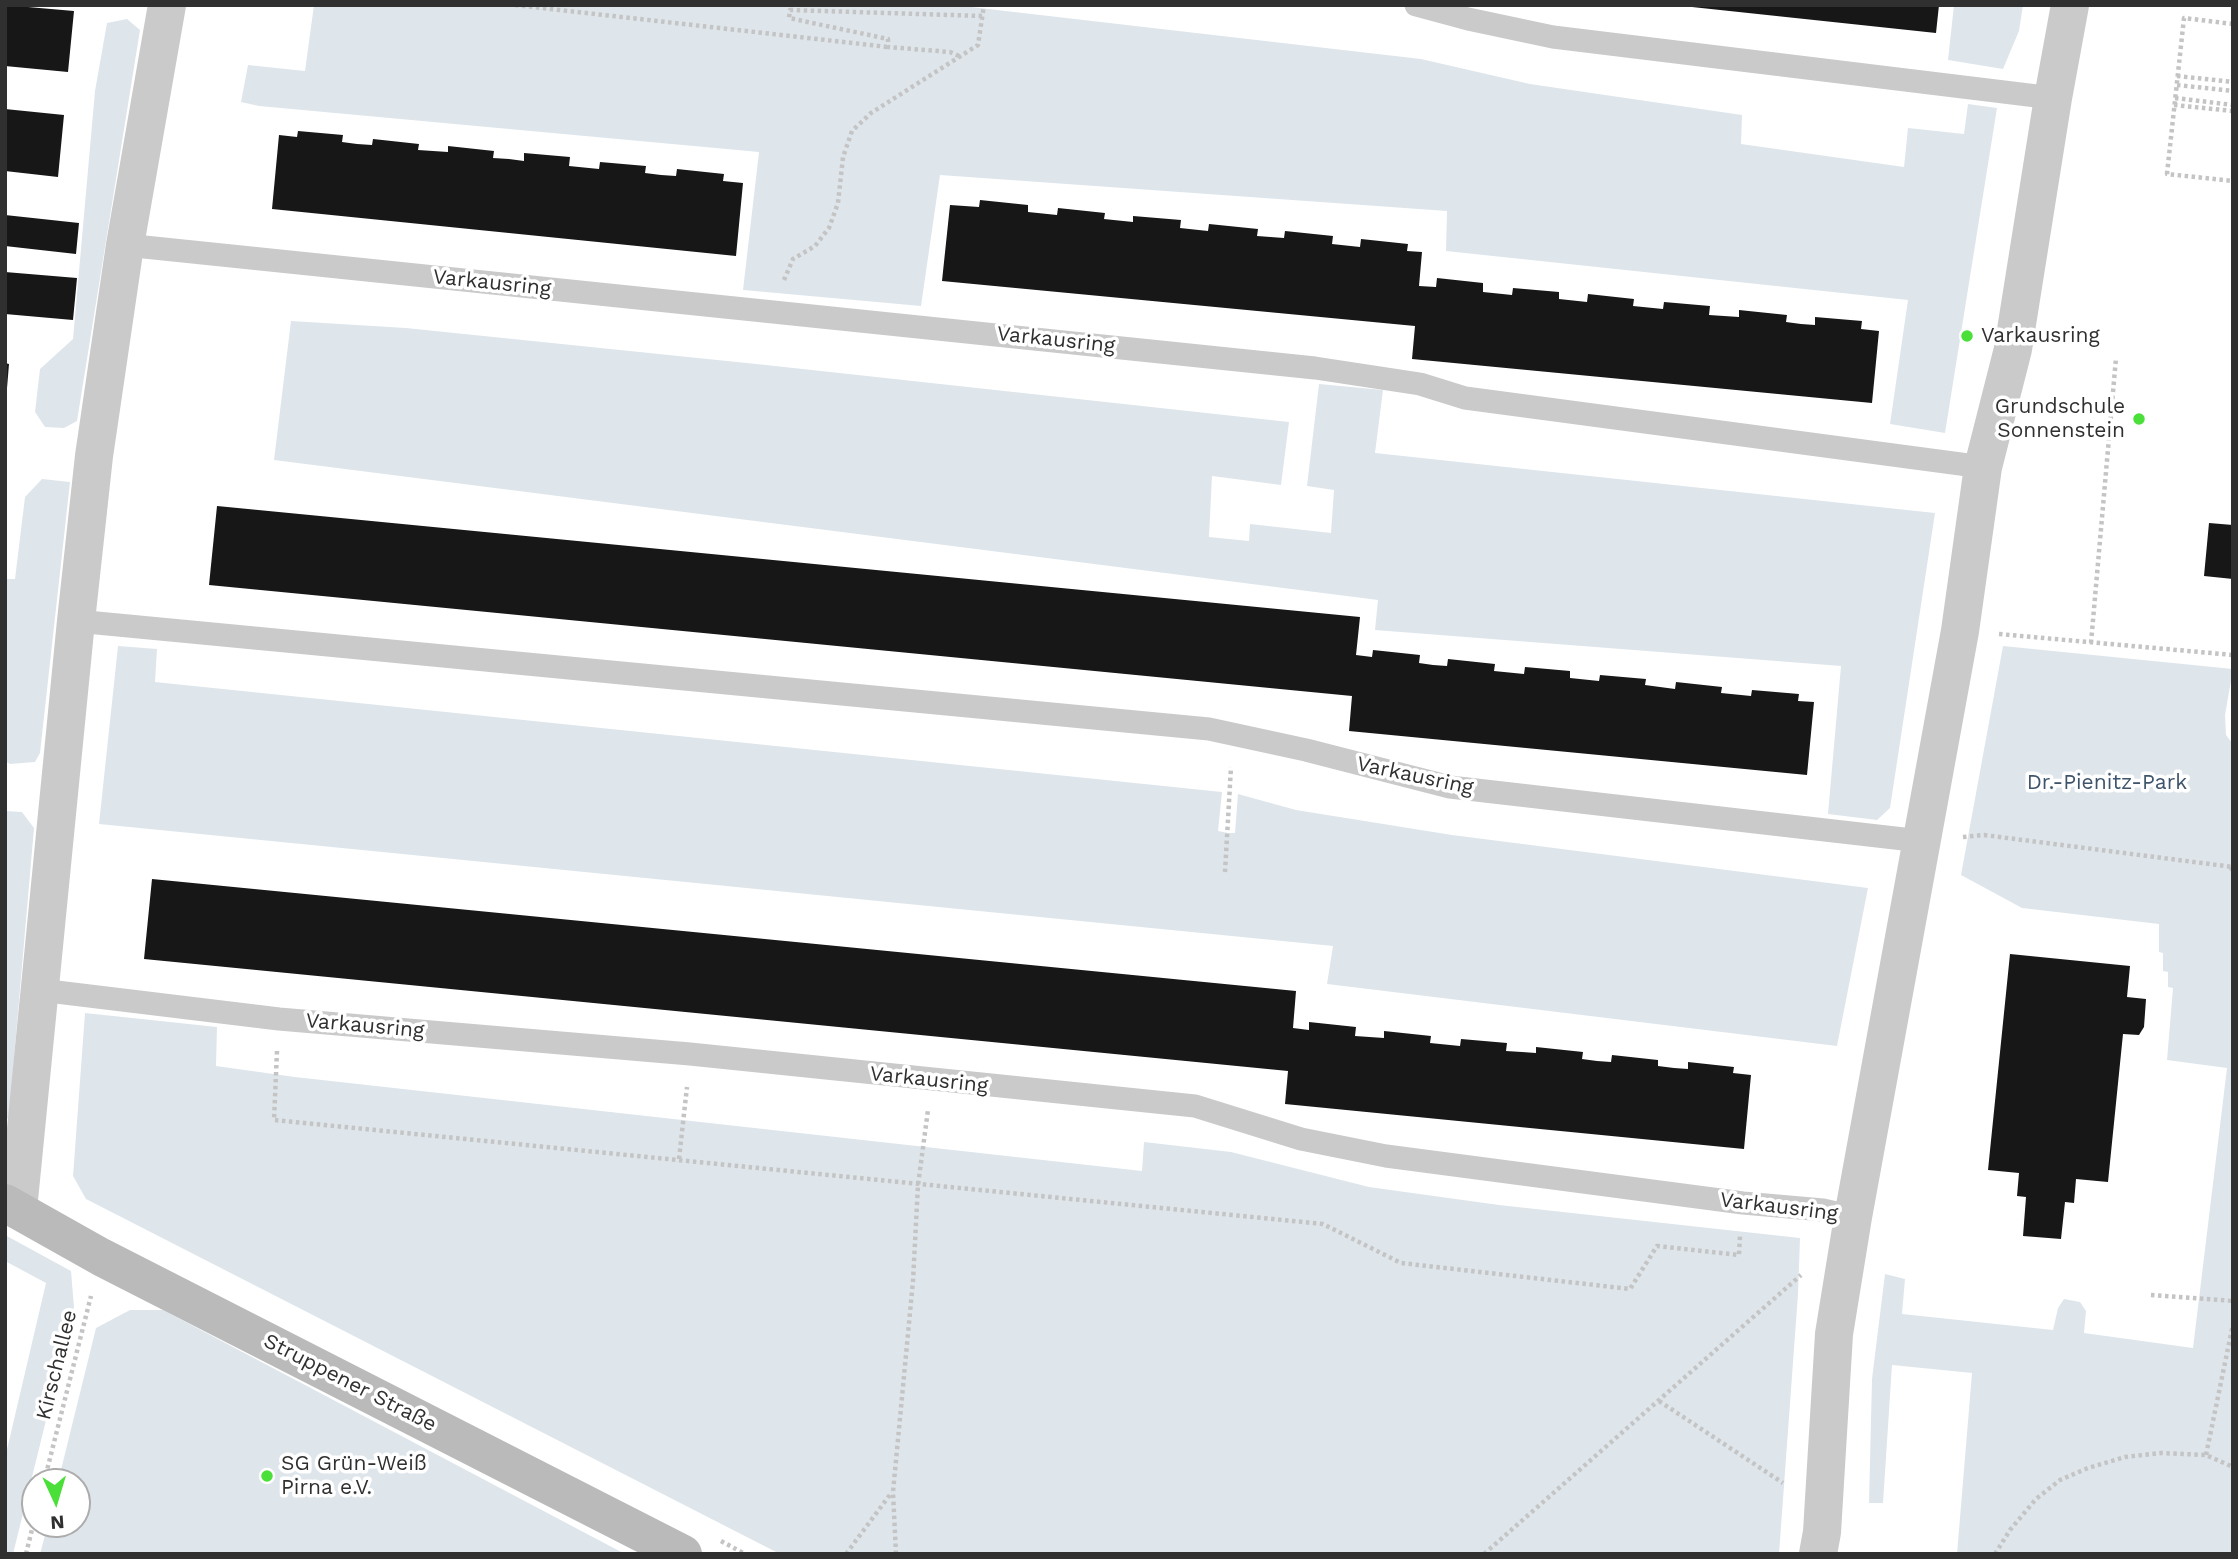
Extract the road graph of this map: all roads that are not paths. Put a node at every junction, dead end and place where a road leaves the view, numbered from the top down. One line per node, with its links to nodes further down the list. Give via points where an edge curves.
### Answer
1 (167, 5): 5 (street)
2 (1416, 5): 4 (lane, via 1553,37)
3 (2070, 5): 4 (street, Varkausring)
4 (2053, 98): 6 (street, Varkausring, via 2013,349)
5 (125, 245): 6 (lane, Varkausring, via 1315,368 1420,384 1465,398); 7 (street)
6 (1983, 467): 8 (street, Varkausring, via 1960,631)
7 (76, 621): 8 (lane, Varkausring, via 1209,729 1450,787); 9 (street)
8 (1921, 841): 11 (street, Varkausring)
9 (40, 990): 10 (street); 11 (lane, Varkausring, via 279,1019 1195,1106 1301,1139 1386,1156)
10 (12, 1207): 13 (main road, Struppener Straße)
11 (1853, 1217): 12 (street, Varkausring, via 1834,1334)
12 (1820, 1551)
13 (683, 1554)

